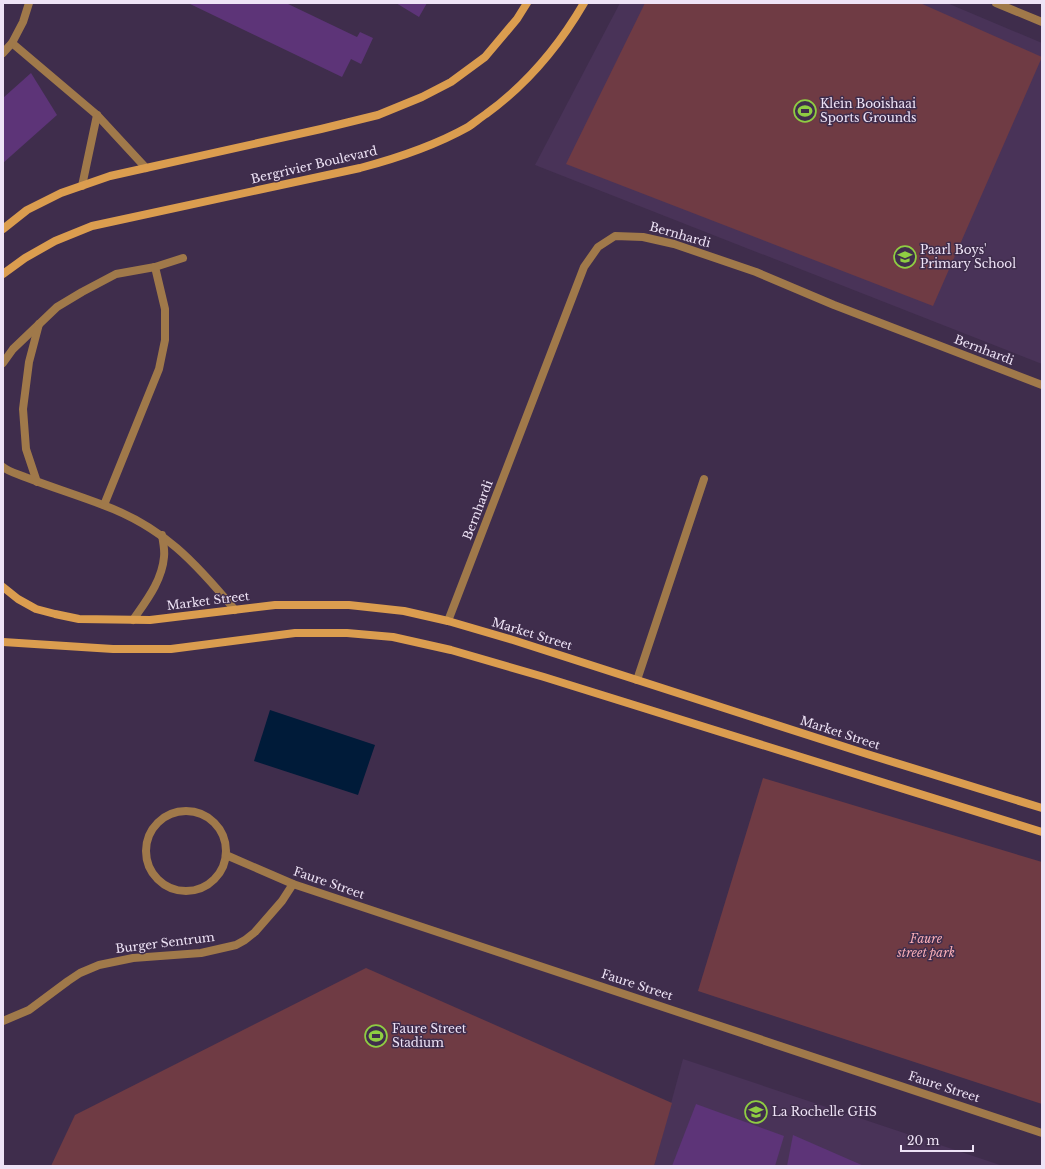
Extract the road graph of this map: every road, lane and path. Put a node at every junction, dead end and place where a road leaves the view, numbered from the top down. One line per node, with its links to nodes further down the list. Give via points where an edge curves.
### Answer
1 (29, 3): 6 (street)
2 (527, 3): 9 (main road, via 517,19 485,56 451,82 422,97 378,115)
3 (584, 3): 14 (main road, Bergrivier Boulevard, via 551,52 520,87 470,126 435,143 400,157 360,168 92,226 55,241)
4 (996, 3): 5 (street)
5 (1042, 22)
6 (12, 43): 7 (street); 8 (street)
7 (3, 53)
8 (97, 115): 9 (street); 10 (street)
9 (146, 168): 10 (main road, via 110,176)
10 (82, 186): 11 (main road, via 27,210)
11 (3, 229)
12 (183, 258): 13 (street)
13 (155, 267): 15 (street, via 116,274 57,307); 21 (street, via 164,309 165,340 159,369)
14 (3, 274)
15 (39, 324): 16 (street); 20 (street, via 29,362 23,409 26,449)
16 (3, 363)
17 (1042, 385): 26 (street, Bernhardi, via 834,306 756,272 643,236 615,236 598,247 584,267)
18 (3, 467): 20 (street)
19 (704, 478): 28 (street)
20 (38, 482): 21 (street)
21 (104, 505): 22 (street, via 141,521)
22 (162, 535): 24 (street, via 183,552); 25 (street, via 164,557 160,573 151,594)
23 (3, 587): 25 (main road, Market Street, via 36,609 55,614 79,619)
24 (235, 610): 25 (main road, Market Street); 26 (main road, Market Street, via 275,605 349,605 404,611)
25 (133, 620)
26 (448, 621): 28 (main road, Market Street)
27 (3, 642): 30 (main road, via 113,649 164,649 295,633 347,633 393,638 451,650 544,677)
28 (637, 680): 29 (main road, Market Street)
29 (1042, 808)
30 (1042, 832)
31 (226, 855): 31 (street, via 222,870 211,882 197,890 181,891 166,887 154,876 146,862 145,847 150,832 160,819 174,812 190,810 205,815 217,825 225,839); 32 (street, Faure Street)
32 (293, 884): 33 (street, Burger Sentrum, via 255,932 236,945 201,953 132,958 99,965 80,973 29,1010); 34 (street, Faure Street)
33 (3, 1021)
34 (1042, 1133)

